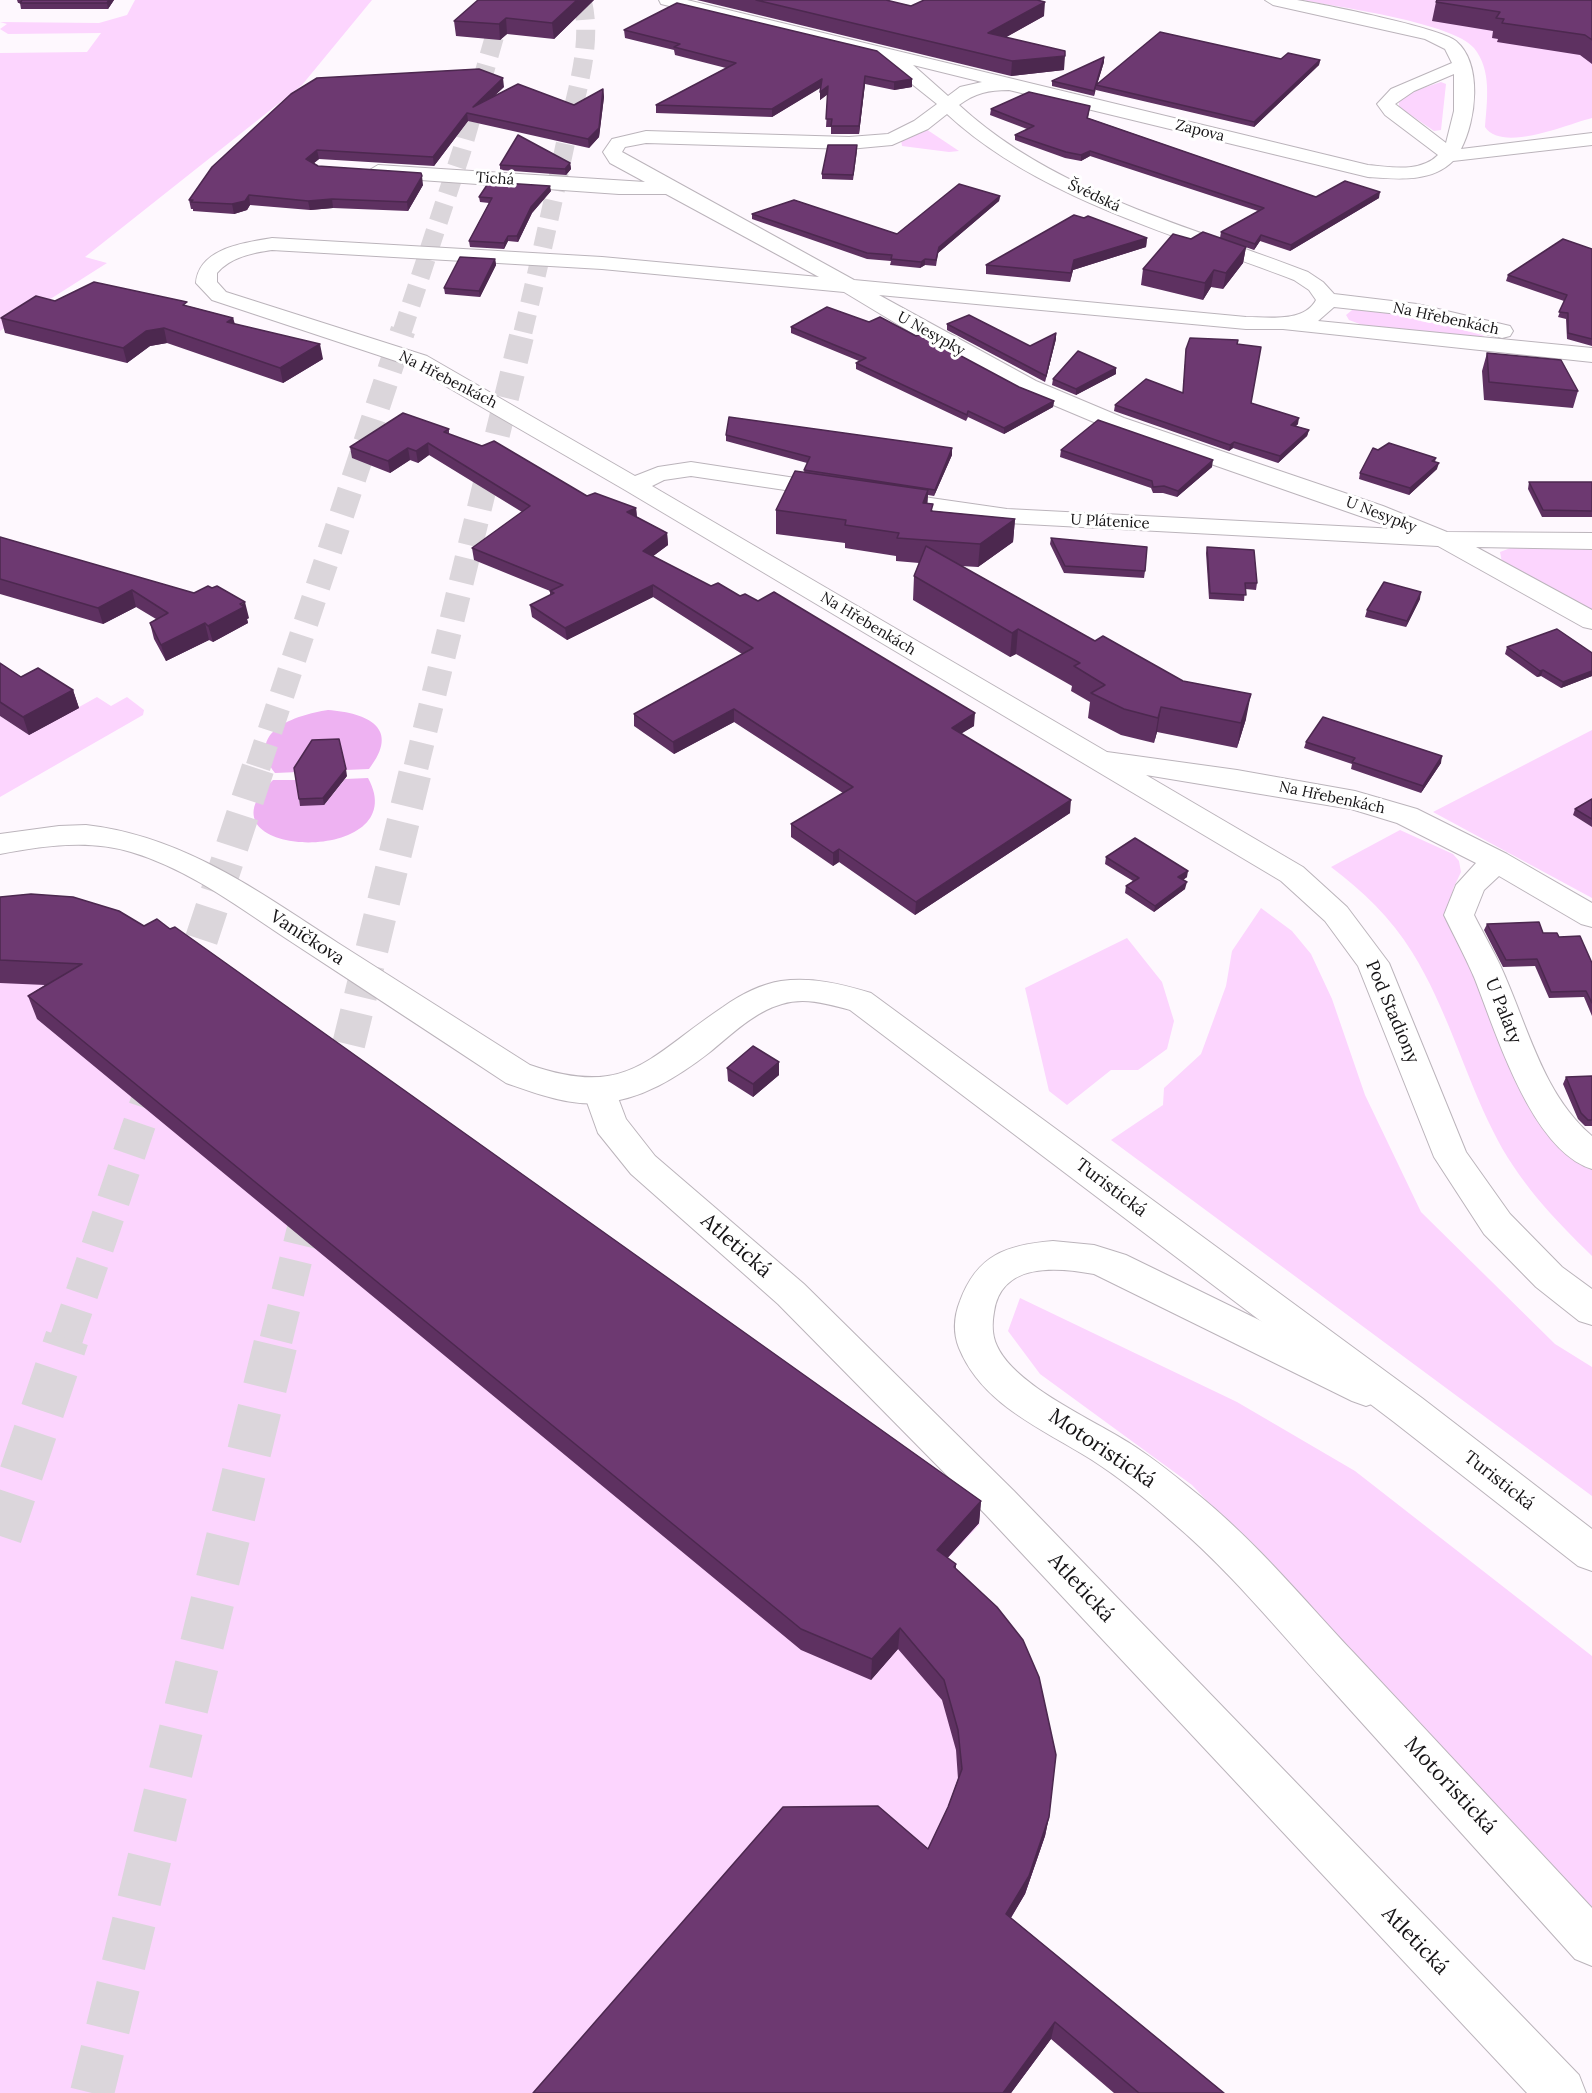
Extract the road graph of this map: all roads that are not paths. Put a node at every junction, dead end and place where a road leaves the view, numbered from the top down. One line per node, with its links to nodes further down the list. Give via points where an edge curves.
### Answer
1 (667, 0): 3 (street, Švédská)
2 (1273, 0): 4 (street, via 1439,38 1455,50)
3 (883, 52): 5 (street, Švédská); 6 (street, Švédská)
4 (1461, 65): 7 (street, via 1465,80); 10 (street, via 1400,91 1386,104)
5 (1026, 88): 6 (street, Zapova, via 978,87 966,91); 10 (street, Zapova, via 1368,171 1407,174 1439,165)
6 (950, 105): 12 (street, U Nesypky, via 921,125 892,138 849,143 646,137 628,139 612,148 617,159); 13 (street, Švédská, via 973,130 1011,156 1100,200)
7 (1460, 129): 9 (street); 10 (street)
8 (1592, 139): 9 (street, Zapova)
9 (1510, 149): 10 (street, Zapova)
10 (1451, 156)
11 (356, 170): 12 (street, Tichá)
12 (669, 188): 14 (street, U Nesypky)
13 (1256, 258): 15 (street, Švédská, via 1301,276 1317,286); 16 (street)
14 (847, 286): 17 (street, Na Hřebenkách); 19 (street, Na Hřebenkách, via 602,263 272,244 231,254 213,264 207,273 206,283 219,296 419,362); 20 (street, U Nesypky, via 1028,386 1116,423 1374,511)
15 (1327, 300): 16 (street, Na Hřebenkách); 17 (street, Na Hřebenkách, via 1319,312 1302,319)
16 (1418, 310): 18 (street, Na Hřebenkách)
17 (1271, 323): 18 (street, Na Hřebenkách, via 1456,343)
18 (1592, 352)
19 (634, 485): 20 (street, U Plátenice, via 658,474 691,470 1007,516); 23 (street, Na Hřebenkách)
20 (1443, 539): 21 (street, U Plátenice); 22 (street, U Nesypky)
21 (1592, 541)
22 (1592, 621)
23 (1095, 759): 25 (street, Na Hřebenkách, via 1355,800 1407,816); 29 (street, Pod Stadiony, via 1292,874 1336,914 1373,963 1451,1156 1497,1224 1549,1277)
24 (0, 844): 27 (street, Vaníčkova, via 97,834 151,846 216,878 518,1074 553,1086)
25 (1496, 861): 26 (street, Na Hřebenkách); 28 (street, U Palaty, via 1471,885 1459,915 1489,975 1534,1089 1572,1141)
26 (1592, 917)
27 (600, 1091): 30 (street, Turistická, via 632,1084 662,1069 740,1008 767,995 813,988 860,1001); 33 (street, Atletická, via 610,1124 643,1166 791,1294 1000,1503)
28 (1592, 1156)
29 (1592, 1310)
30 (1408, 1410): 31 (street, Turistická); 32 (street, Motoristická, via 1113,1265 1073,1254 1022,1259 990,1277 977,1300 974,1332 978,1348 988,1367 1004,1384 1119,1457 1219,1537)
31 (1592, 1553)
32 (1592, 1942)
33 (1561, 2093)

